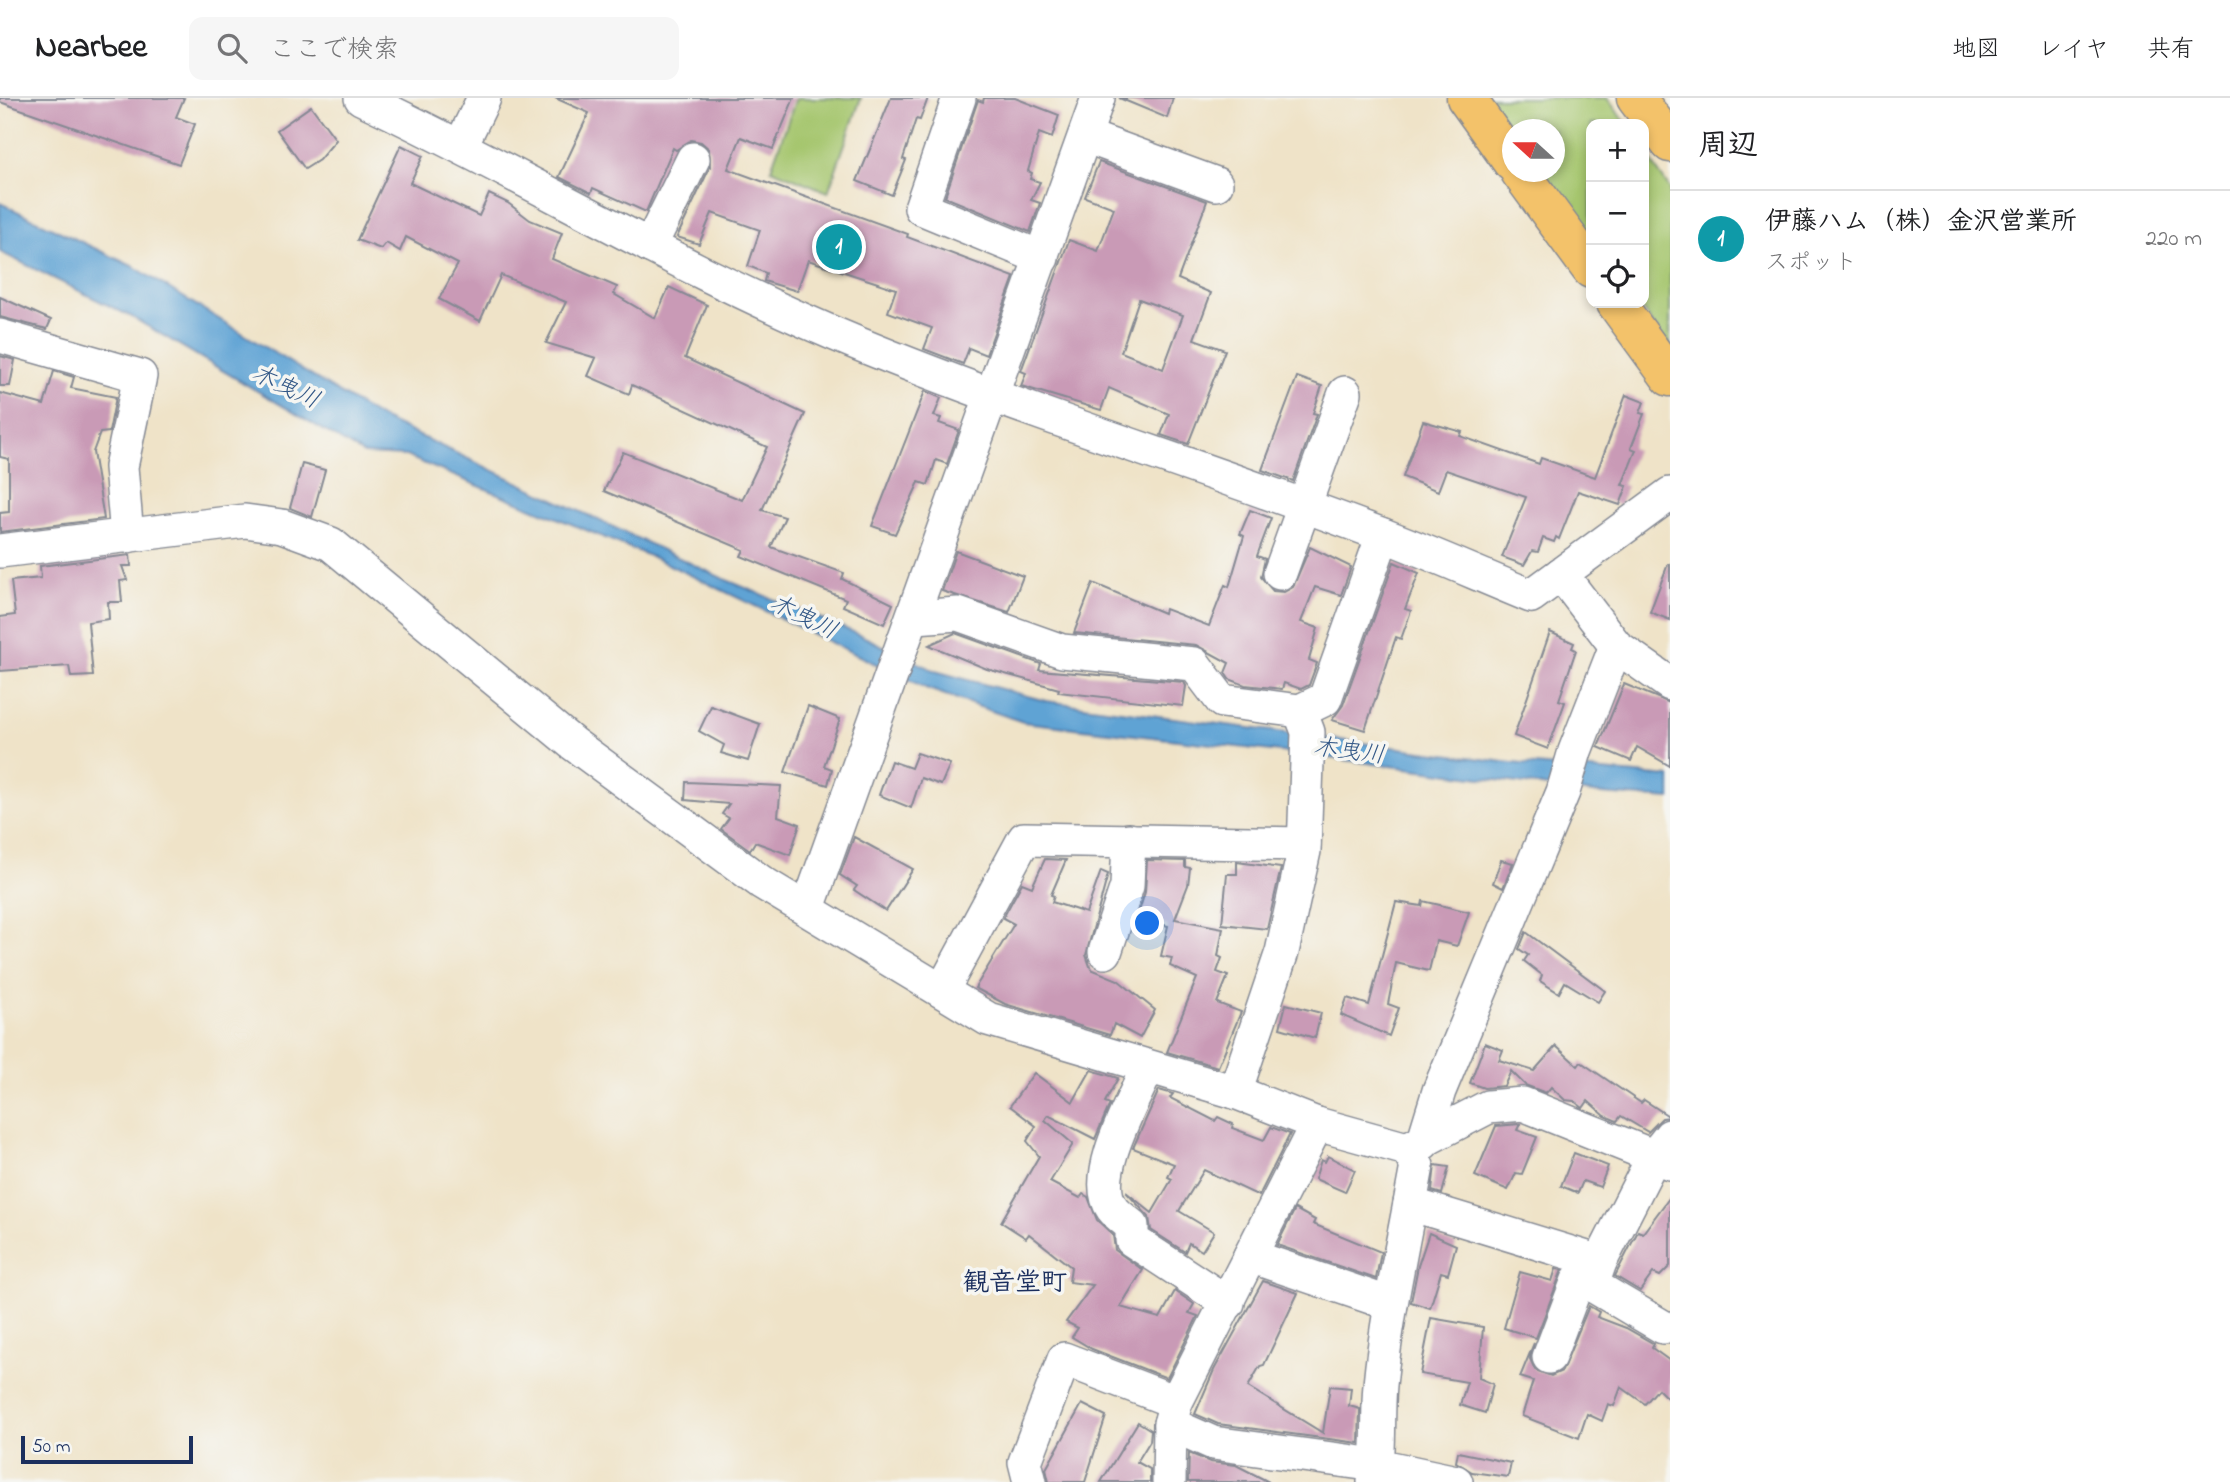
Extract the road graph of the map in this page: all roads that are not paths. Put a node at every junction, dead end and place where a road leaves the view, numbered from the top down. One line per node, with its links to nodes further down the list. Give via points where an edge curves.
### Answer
1 (360, 98): 9 (street)
2 (484, 98): 9 (street)
3 (959, 98): 15 (street, via 921,208)
4 (1098, 98): 7 (street)
5 (1466, 98): 10 (main road)
6 (1636, 98): 8 (main road)
7 (1085, 136): 13 (street); 15 (street)
8 (1670, 143)
9 (460, 145): 14 (street)
10 (1502, 147)
11 (693, 159): 14 (street)
12 (1527, 182): 16 (main road)
13 (1216, 184)
14 (650, 246): 21 (street, via 852,341)
15 (1042, 258): 21 (street)
16 (1586, 262)
17 (1620, 308): 19 (main road)
18 (0, 336): 25 (street, via 140,376 121,467)
19 (1670, 377)
20 (1345, 393): 23 (street)
21 (993, 397): 23 (street); 29 (street)
22 (1670, 494): 28 (street)
23 (1304, 507): 24 (street); 27 (street)
24 (1383, 535): 28 (street, via 1531,596); 32 (street, via 1325,699)
25 (127, 536): 26 (street); 35 (street, via 245,522 282,526 331,544 572,743 761,882)
26 (0, 551)
27 (1280, 573)
28 (1561, 574): 30 (street)
29 (915, 617): 32 (street, via 958,614 1062,651 1194,664 1222,701); 35 (street)
30 (1616, 646): 31 (street); 41 (street, via 1563,792)
31 (1670, 684)
32 (1305, 734): 34 (street)
33 (1129, 840): 34 (street); 36 (street, via 1127,886); 37 (street, via 1024,839)
34 (1304, 844): 39 (street, via 1282,952)
35 (808, 908): 37 (street)
36 (1105, 952)
37 (943, 991): 38 (street, via 988,1018)
38 (1149, 1067): 39 (street); 46 (street, via 1106,1167 1104,1185 1111,1207 1132,1226 1132,1240)
39 (1235, 1092): 40 (street)
40 (1317, 1124): 41 (street); 44 (street)
41 (1415, 1146): 42 (street, via 1488,1107 1523,1104); 43 (street, via 1417,1166)
42 (1665, 1152): 45 (street)
43 (1410, 1204): 45 (street); 47 (street)
44 (1250, 1256): 46 (street); 47 (street)
45 (1596, 1274): 48 (street); 49 (street, via 1577,1280)
46 (1228, 1303): 50 (street)
47 (1391, 1304): 51 (street, via 1380,1387)
48 (1663, 1327)
49 (1549, 1357)
50 (1172, 1413): 51 (street, via 1213,1443); 52 (street, via 1065,1359 1025,1462); 53 (street)
51 (1376, 1474): 54 (street)
52 (1030, 1482)
53 (1169, 1482)
54 (1456, 1482)

